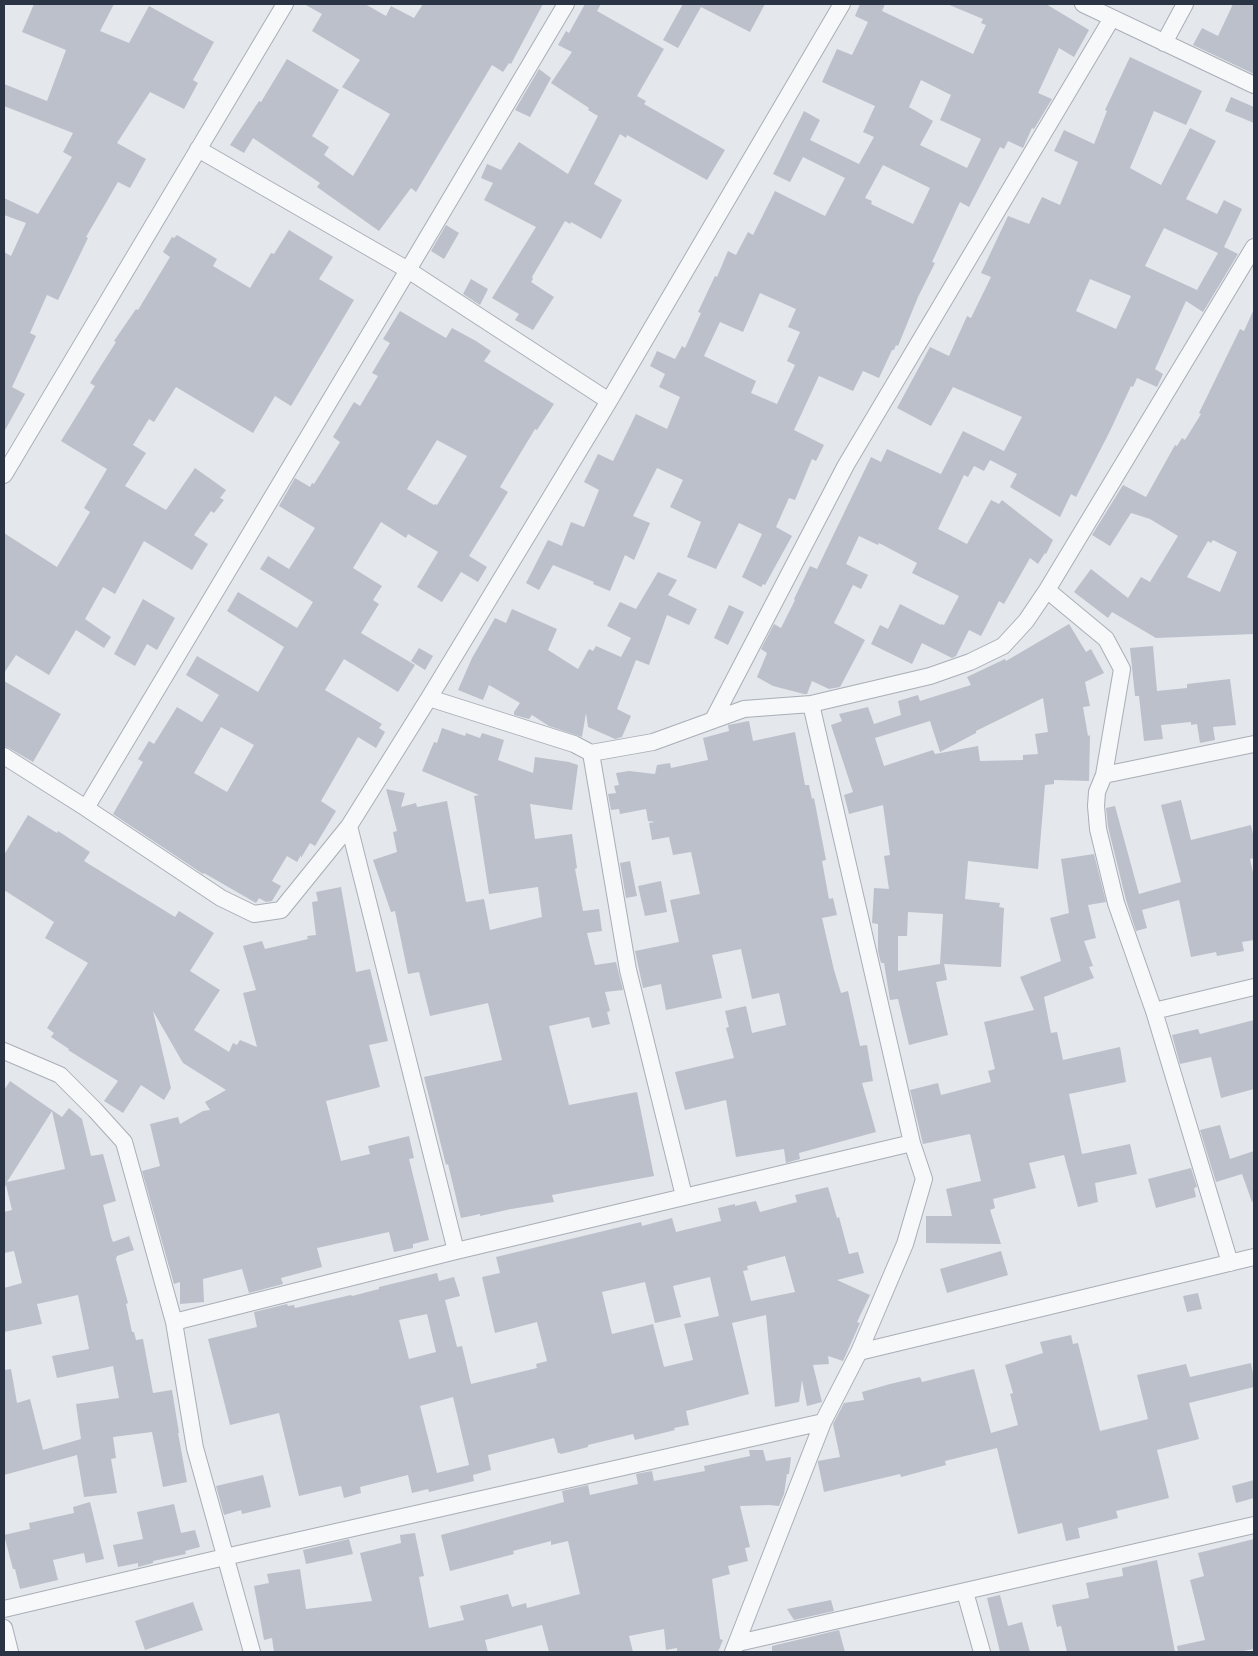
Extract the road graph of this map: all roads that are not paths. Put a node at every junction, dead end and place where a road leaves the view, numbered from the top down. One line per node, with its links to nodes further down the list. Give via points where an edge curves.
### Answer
1 (284, 4): 9 (street)
2 (566, 4): 11 (street)
3 (842, 4): 12 (street)
4 (1083, 4): 6 (street)
5 (1184, 4): 7 (street)
6 (1112, 18): 7 (street); 17 (street, via 846,465)
7 (1164, 43): 8 (street)
8 (1254, 85)
9 (198, 149): 11 (street); 13 (street)
10 (1254, 247): 14 (street)
11 (408, 270): 12 (street); 22 (street)
12 (609, 401): 15 (street)
13 (4, 475)
14 (1047, 590): 16 (street, via 1026,621 1003,646 987,654 930,676); 21 (street, via 1106,639 1122,669)
15 (429, 698): 19 (street, via 574,744); 23 (street)
16 (811, 704): 17 (street, via 744,708); 27 (street)
17 (714, 718): 19 (street, via 653,742)
18 (1254, 744): 21 (street)
19 (591, 753): 28 (street, via 628,970)
20 (4, 756): 22 (street)
21 (1104, 776): 25 (street, via 1097,792 1098,829 1116,904)
22 (86, 808): 23 (street, via 221,898 254,914 281,910)
23 (348, 826): 29 (street)
24 (1254, 987): 25 (street)
25 (1154, 1011): 31 (street)
26 (4, 1051): 32 (street, via 60,1075 124,1142)
27 (912, 1143): 28 (street); 33 (street, via 924,1180 904,1244)
28 (684, 1196): 29 (street)
29 (456, 1251): 32 (street)
30 (1254, 1257): 31 (street)
31 (1230, 1263): 33 (street)
32 (174, 1322): 36 (street, via 195,1448)
33 (859, 1352): 34 (street)
34 (824, 1422): 36 (street); 40 (street)
35 (1254, 1525): 37 (street)
36 (225, 1557): 38 (street); 42 (street)
37 (965, 1592): 40 (street); 43 (street)
38 (4, 1609)
39 (4, 1628): 41 (street)
40 (736, 1648)
41 (10, 1652)
42 (252, 1652)
43 (982, 1652)

